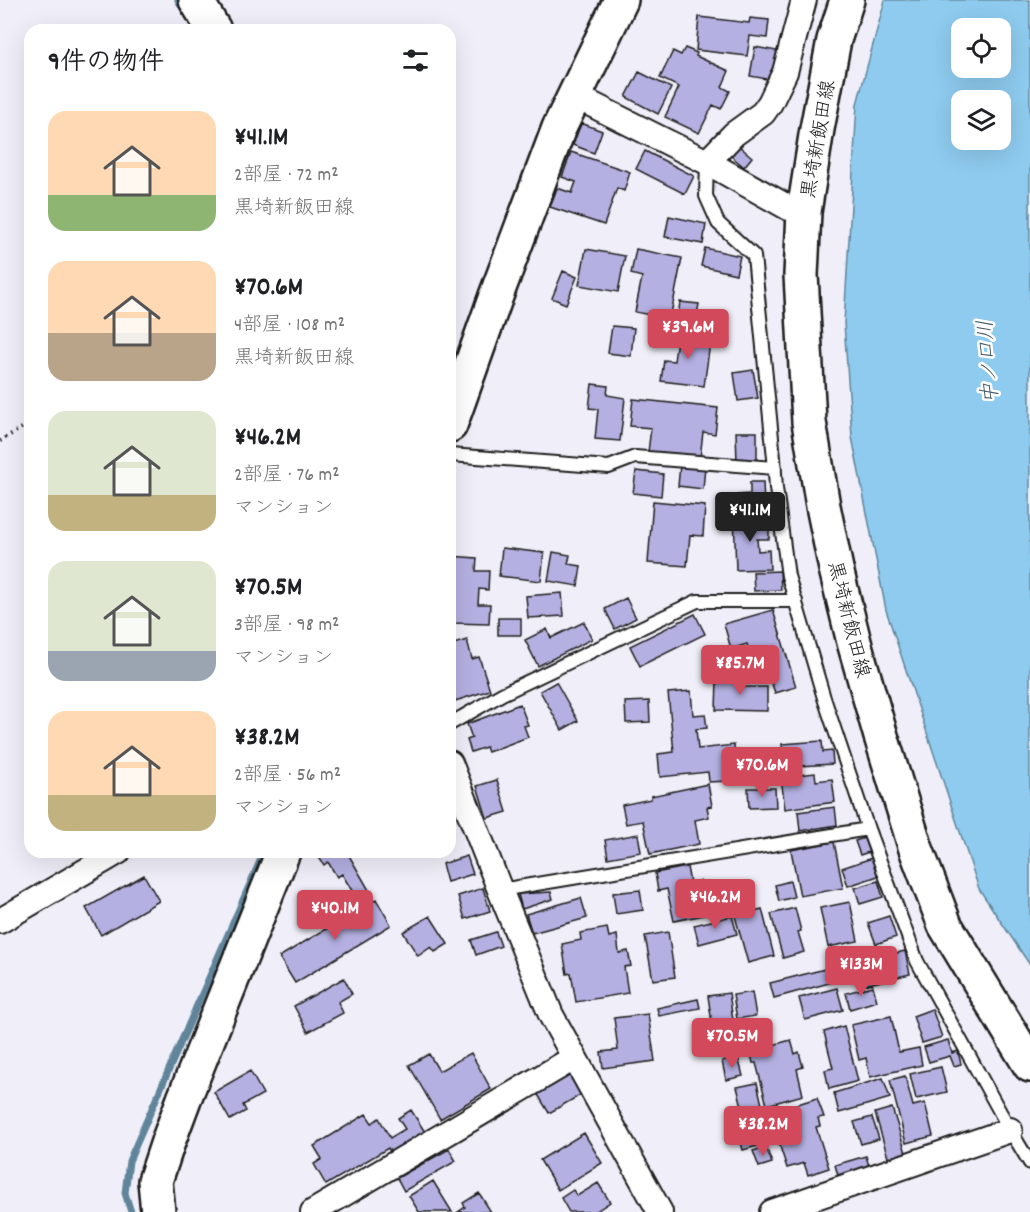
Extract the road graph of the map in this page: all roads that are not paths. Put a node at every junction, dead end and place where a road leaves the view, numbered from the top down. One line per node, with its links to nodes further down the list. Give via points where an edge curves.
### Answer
1 (196, 0): 5 (main road)
2 (621, 0): 6 (main road)
3 (804, 0): 7 (street, via 785,72 770,103)
4 (847, 0): 8 (main road, 黒埼新飯田線, via 834,40)
5 (210, 24)
6 (575, 96): 7 (street); 9 (main road, via 555,139)
7 (707, 162): 8 (street, via 789,208); 11 (lane, via 706,196 718,223 754,256)
8 (804, 212): 21 (main road, 黒埼新飯田線, via 801,275 809,422 827,527 854,642 916,849 945,925)
9 (456, 406)
10 (456, 455): 11 (lane, via 609,467 635,457)
11 (775, 468): 12 (lane, via 788,576)
12 (796, 601): 13 (lane, via 697,601 502,694); 15 (lane)
13 (456, 721)
14 (456, 778): 18 (street)
15 (868, 829): 18 (lane); 22 (lane, via 917,962)
16 (108, 858): 19 (street)
17 (281, 858): 24 (main road, via 168,1142 155,1181)
18 (500, 890): 20 (street, via 551,1015)
19 (0, 921)
20 (574, 1058): 25 (street); 26 (street)
21 (1030, 1065)
22 (1010, 1130): 23 (lane); 27 (street)
23 (1030, 1163)
24 (158, 1212)
25 (313, 1212)
26 (660, 1212)
27 (772, 1212)

